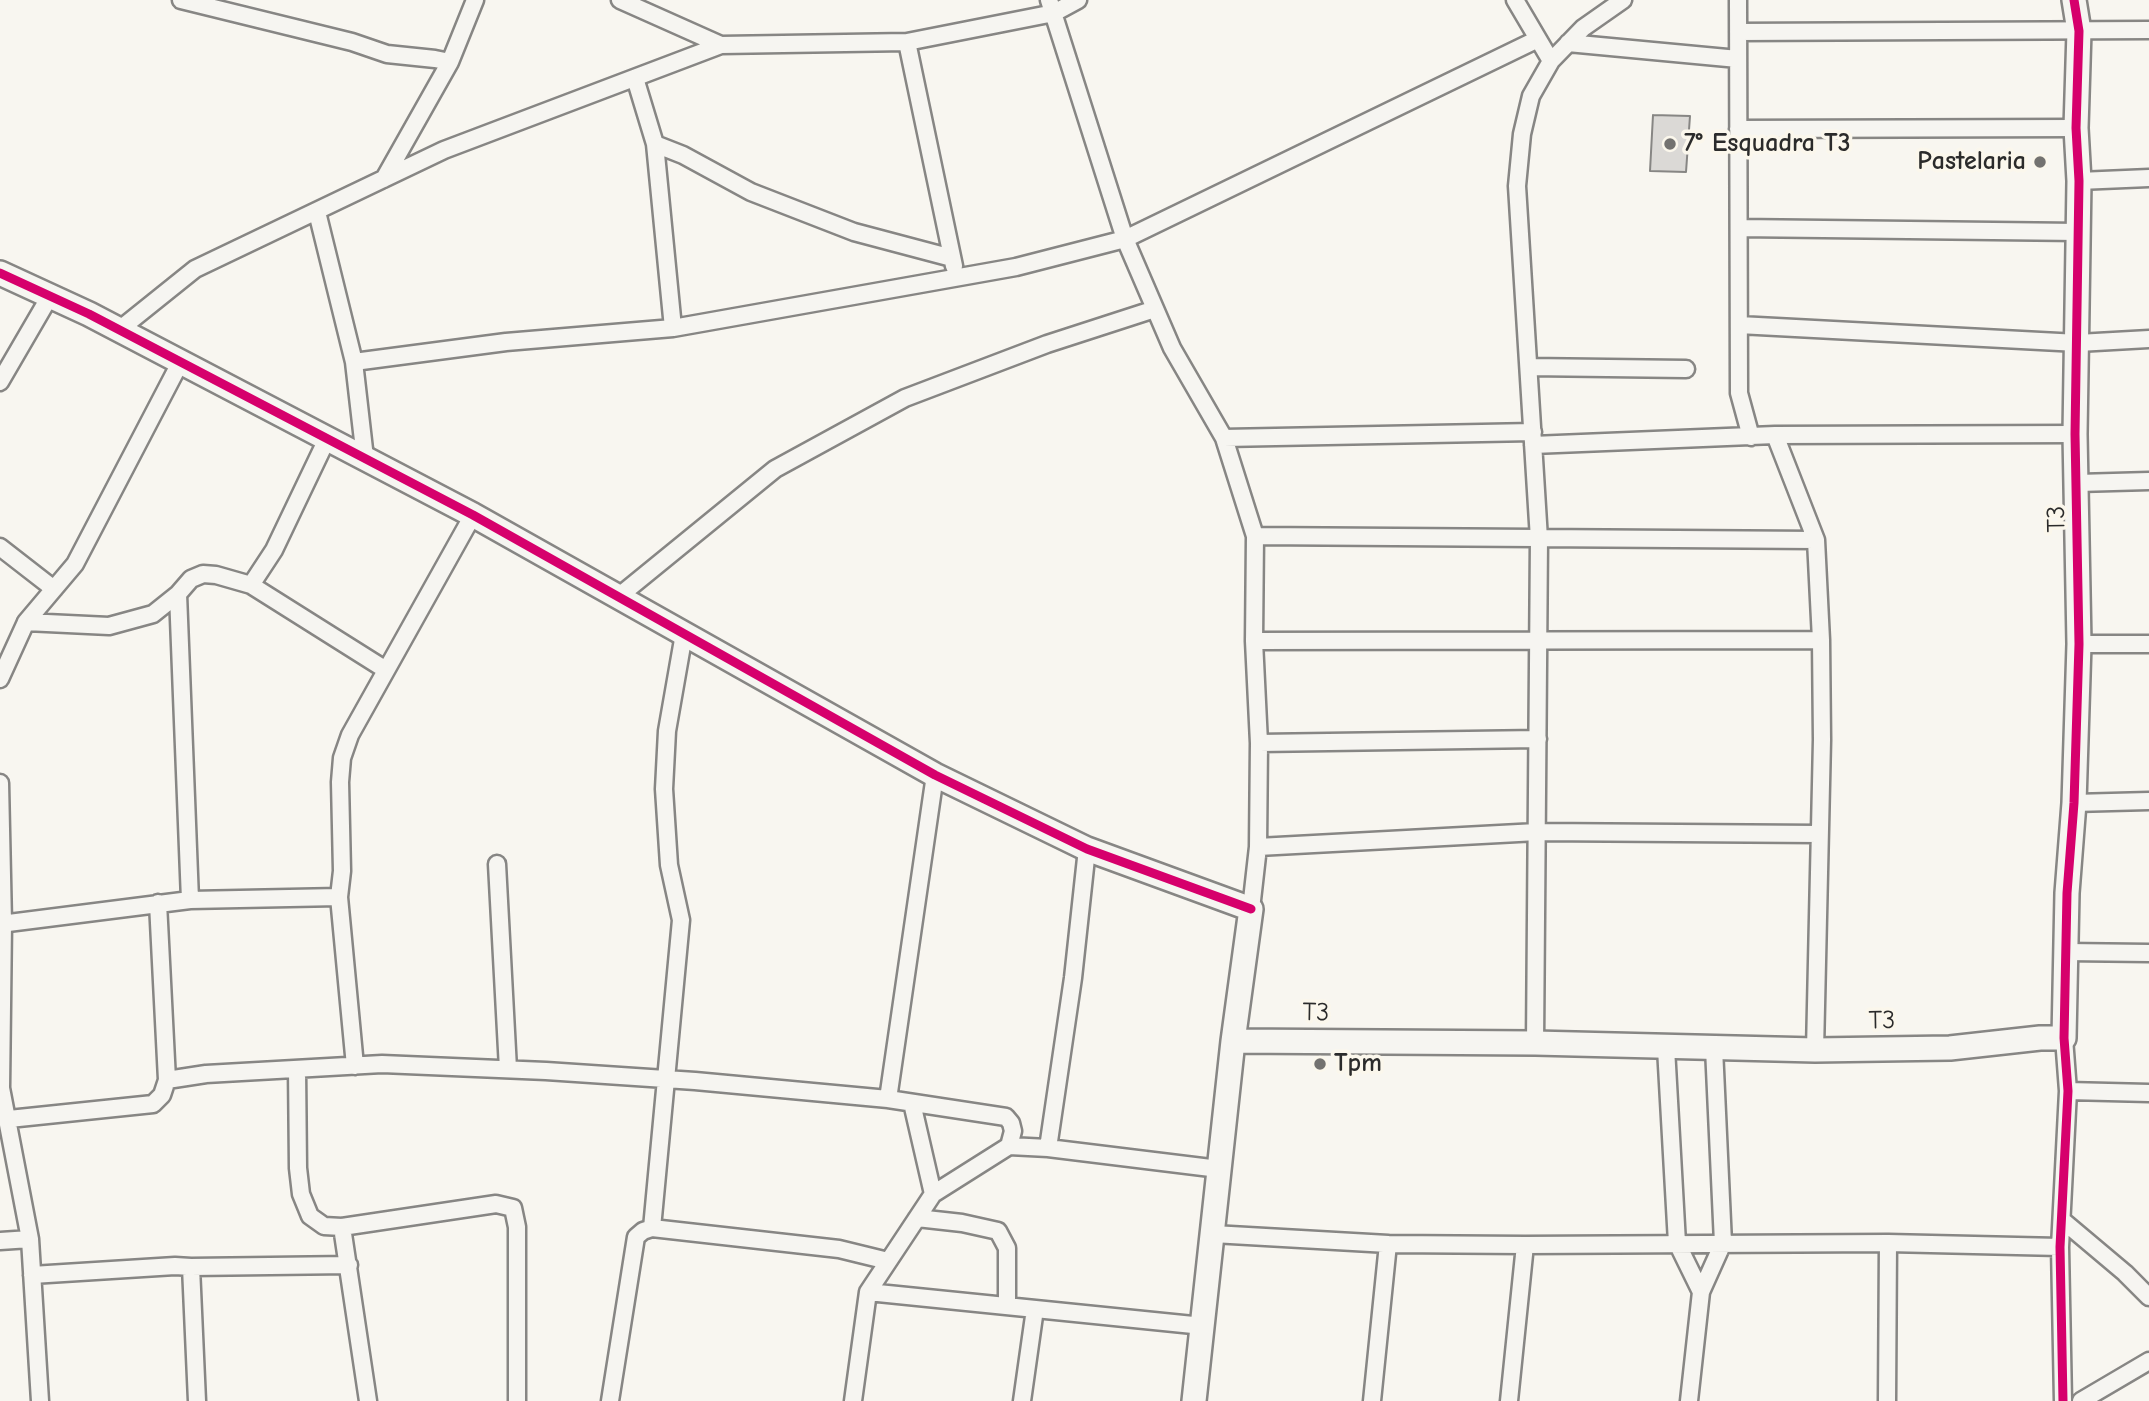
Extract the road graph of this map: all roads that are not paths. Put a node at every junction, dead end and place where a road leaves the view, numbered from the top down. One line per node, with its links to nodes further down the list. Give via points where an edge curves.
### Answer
1 (181, 0): 19 (street, via 387,54)
2 (475, 0): 19 (street)
3 (620, 0): 16 (street)
4 (1078, 0): 9 (street)
5 (1515, 0): 13 (street)
6 (1623, 0): 15 (street)
7 (1738, 0): 12 (street)
8 (2074, 0): 11 (street, T3)
9 (1052, 6): 14 (street); 30 (street)
10 (2149, 30): 11 (street)
11 (2079, 31): 12 (street); 22 (street, T3)
12 (1738, 32): 17 (street)
13 (1538, 39): 18 (street); 30 (street)
14 (906, 42): 16 (street); 31 (street)
15 (1568, 43): 17 (street); 18 (street)
16 (721, 45): 20 (street)
17 (1738, 59): 21 (street)
18 (1551, 61): 43 (street, via 1531,96 1517,186)
19 (450, 62): 25 (street)
20 (635, 78): 23 (street); 25 (street, via 444,150)
21 (1738, 128): 22 (street); 28 (street)
22 (2076, 128): 26 (street, T3)
23 (655, 144): 31 (street, via 751,192 855,232); 37 (street)
24 (2149, 178): 26 (street)
25 (384, 180): 27 (street)
26 (2079, 181): 29 (street, T3)
27 (317, 212): 38 (street, via 195,269); 42 (street)
28 (1739, 228): 29 (street); 36 (street)
29 (2078, 232): 40 (street, T3)
30 (1125, 239): 33 (street); 35 (street)
31 (952, 258): 33 (street)
32 (0, 273): 34 (street)
33 (957, 278): 37 (street)
34 (50, 296): 38 (street); 45 (street)
35 (1155, 309): 49 (street); 63 (street, via 905,398 775,469)
36 (1739, 325): 40 (street); 48 (street, via 1739,393)
37 (673, 328): 42 (street, via 506,342)
38 (119, 330): 41 (street)
39 (2149, 339): 40 (street)
40 (2078, 343): 46 (street, T3)
41 (181, 361): 50 (street); 61 (street, via 75,564)
42 (354, 362): 52 (street)
43 (1529, 367): 44 (street); 51 (street)
44 (1686, 369)
45 (0, 382)
46 (2076, 434): 47 (street); 54 (street, T3)
47 (1775, 435): 48 (street); 58 (street)
48 (1751, 437): 51 (street)
49 (1224, 438): 51 (street); 56 (street)
50 (327, 439): 52 (street); 60 (street, via 274,550)
51 (1533, 439): 57 (street)
52 (365, 458): 55 (street)
53 (2149, 481): 54 (street)
54 (2078, 483): 69 (street, T3)
55 (473, 515): 63 (street); 71 (street)
56 (1255, 536): 57 (street); 66 (street)
57 (1539, 539): 58 (street); 68 (street)
58 (1816, 540): 67 (street)
59 (0, 547): 61 (street)
60 (251, 585): 62 (street, via 203,574 191,579); 71 (street)
61 (54, 589): 64 (street)
62 (178, 594): 64 (street, via 153,614 109,626); 85 (street)
63 (618, 597): 65 (street)
64 (26, 622): 72 (street)
65 (684, 634): 75 (street); 100 (street, via 667,731 664,789 669,865 681,920)
66 (1254, 640): 68 (street); 74 (street)
67 (1821, 640): 68 (street); 80 (street)
68 (1538, 641): 73 (street)
69 (2079, 644): 70 (street); 78 (street, T3)
70 (2149, 644)
71 (386, 670): 84 (street, via 342,758)
72 (0, 679)
73 (1538, 739): 74 (street); 79 (street)
74 (1259, 743): 81 (street)
75 (935, 775): 82 (street); 105 (street)
76 (0, 783): 88 (street)
77 (2149, 801): 78 (street)
78 (2074, 803): 89 (street, T3)
79 (1537, 832): 80 (street); 81 (street); 93 (street)
80 (1819, 834): 96 (street)
81 (1258, 847): 87 (street)
82 (1087, 849): 87 (street); 109 (street)
83 (497, 864): 99 (street)
84 (339, 897): 85 (street); 97 (street)
85 (190, 901): 86 (street)
86 (158, 903): 88 (street); 101 (street)
87 (1251, 909): 92 (street)
88 (2, 923): 102 (street)
89 (2066, 952): 90 (street); 91 (street, T3)
90 (2149, 953)
91 (2064, 1038): 96 (street, T3, via 1950,1048); 103 (street)
92 (1233, 1041): 93 (street, T3); 110 (street)
93 (1535, 1043): 94 (street, T3)
94 (1666, 1048): 95 (street, T3); 119 (street)
95 (1714, 1048): 96 (street, T3); 120 (street)
96 (1815, 1050)
97 (355, 1066): 98 (street); 99 (street)
98 (297, 1069): 101 (street); 114 (street, via 301,1194 310,1216 324,1226)
99 (508, 1069): 100 (street)
100 (667, 1079): 105 (street); 115 (street)
101 (167, 1080): 107 (street, via 153,1104)
102 (1, 1088): 107 (street)
103 (2068, 1091): 104 (street); 113 (street)
104 (2149, 1093)
105 (888, 1099): 106 (street)
106 (912, 1103): 108 (street, via 1006,1118 1013,1131); 111 (street)
107 (9, 1119): 117 (street)
108 (1009, 1146): 109 (street); 111 (street)
109 (1048, 1148): 110 (street)
110 (1219, 1169): 116 (street)
111 (933, 1194): 112 (street)
112 (917, 1218): 125 (street); 132 (street, via 998,1231 1007,1248)
113 (2062, 1220): 124 (street); 131 (street)
114 (342, 1227): 126 (street); 139 (street, via 496,1204 513,1208 517,1227)
115 (652, 1228): 125 (street, via 839,1249); 140 (street, via 636,1237)
116 (1213, 1234): 122 (street); 134 (street)
117 (30, 1239): 118 (street); 128 (street)
118 (0, 1241)
119 (1677, 1243): 120 (street); 123 (street); 130 (street)
120 (1723, 1243): 121 (street); 130 (street)
121 (1888, 1243): 124 (street); 147 (street)
122 (1388, 1244): 123 (street); 144 (street)
123 (1525, 1245): 145 (street)
124 (2060, 1247): 148 (street)
125 (888, 1261): 129 (street)
126 (349, 1265): 127 (street); 138 (street)
127 (191, 1267): 128 (street); 137 (street)
128 (32, 1275): 136 (street)
129 (868, 1292): 132 (street); 141 (street)
130 (1701, 1292): 146 (street)
131 (2149, 1297)
132 (1007, 1306): 133 (street)
133 (1035, 1309): 134 (street); 142 (street)
134 (1203, 1326): 143 (street)
135 (2149, 1361): 149 (street)
136 (40, 1401)
137 (197, 1401)
138 (368, 1401)
139 (516, 1401)
140 (611, 1401)
141 (853, 1401)
142 (1023, 1401)
143 (1194, 1401)
144 (1372, 1401)
145 (1509, 1401)
146 (1689, 1401)
147 (1887, 1401)
148 (2063, 1401)
149 (2081, 1401)

